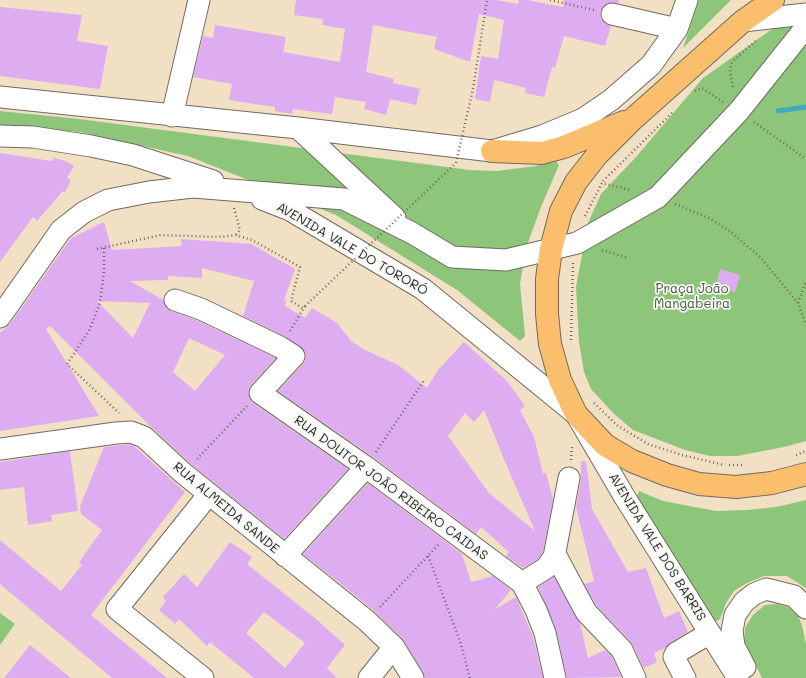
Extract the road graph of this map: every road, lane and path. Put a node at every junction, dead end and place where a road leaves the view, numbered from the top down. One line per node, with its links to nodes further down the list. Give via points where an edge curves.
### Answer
1 (199, 0): 14 (street)
2 (487, 0): 30 (path, bridge, via 473,89 456,163)
3 (550, 0): 6 (path)
4 (687, 0): 10 (street)
5 (773, 0): 8 (main road)
6 (612, 14): 10 (street)
7 (806, 14): 8 (street)
8 (743, 21): 15 (main road)
9 (806, 27): 13 (street)
10 (677, 29): 18 (street, via 651,65 611,100 583,119 542,136)
11 (760, 37): 13 (path, via 732,62 730,71)
12 (0, 97): 14 (street)
13 (738, 111): 20 (street)
14 (172, 116): 16 (street)
15 (633, 119): 18 (main road, via 564,147 542,153); 26 (main road, via 597,155 576,182 561,211)
16 (298, 128): 18 (street); 21 (street)
17 (0, 136): 19 (street, AVENIDA VALE DO TORORÓ, via 33,137 133,155)
18 (492, 151)
19 (235, 190): 21 (street, via 344,199); 22 (path, via 240,230); 31 (street, via 193,187 149,192 108,200 84,212 61,230); 38 (street, AVENIDA VALE DO TORORÓ, via 290,210 423,289)
20 (658, 197): 23 (street); 23 (path, via 602,183 582,222); 29 (path, via 708,218 731,232 761,258)
21 (412, 233): 26 (street, via 452,256 506,260)
22 (236, 235): 24 (path, via 161,235); 30 (path, via 252,240 300,267 291,301)
23 (577, 243): 26 (street); 33 (path)
24 (104, 248): 25 (path); 39 (path, via 100,303 90,331 68,364 116,409)
25 (97, 249)
26 (551, 249): 33 (main road, via 546,314)
27 (806, 281): 29 (path)
28 (175, 300): 35 (street, via 201,309)
29 (798, 303): 32 (path)
30 (304, 307): 35 (path)
31 (0, 317)
32 (806, 325)
33 (561, 342): 34 (path); 38 (main road, via 560,380)
34 (573, 348)
35 (287, 352): 37 (street)
36 (425, 379): 44 (path)
37 (260, 393): 44 (street, RUA DOUTOR JOÃO RIBEIRO CAIDAS); 45 (path)
38 (584, 408): 43 (path, via 648,444 726,465); 46 (main road, via 605,445 632,461 667,475 698,484 736,486 772,483); 56 (street, AVENIDA VALE DOS BARRIS, via 624,496)
39 (131, 432): 40 (street); 45 (street, RUA ALMEIDA SANDE, via 144,437)
40 (0, 449)
41 (806, 451): 42 (path)
42 (790, 457)
43 (750, 465)
44 (366, 467): 49 (street, RUA DOUTOR JOÃO RIBEIRO CAIDAS); 51 (street)
45 (184, 473): 48 (street, RUA ALMEIDA SANDE)
46 (806, 474)
47 (568, 478): 50 (street)
48 (209, 494): 51 (street, RUA ALMEIDA SANDE); 58 (street, via 117,609)
49 (451, 532): 52 (path); 53 (street, RUA DOUTOR JOÃO RIBEIRO CAIDAS)
50 (555, 554): 53 (street, via 546,568); 63 (street, via 586,612 622,650)
51 (285, 556): 55 (street, RUA ALMEIDA SANDE)
52 (428, 556): 55 (path); 61 (path, via 460,641)
53 (522, 583): 62 (street, via 545,633)
54 (806, 608): 66 (street, via 794,596 766,589 744,602 735,615 732,631 734,646)
55 (367, 621): 57 (street, RUA ALMEIDA SANDE)
56 (710, 633): 64 (street, via 676,653 674,657); 65 (street, AVENIDA VALE DOS BARRIS)
57 (394, 647): 59 (street); 60 (street, RUA ALMEIDA SANDE)
58 (203, 678)
59 (369, 678)
60 (413, 678)
61 (470, 678)
62 (555, 678)
63 (635, 678)
64 (685, 678)
65 (738, 678)
66 (750, 678)

